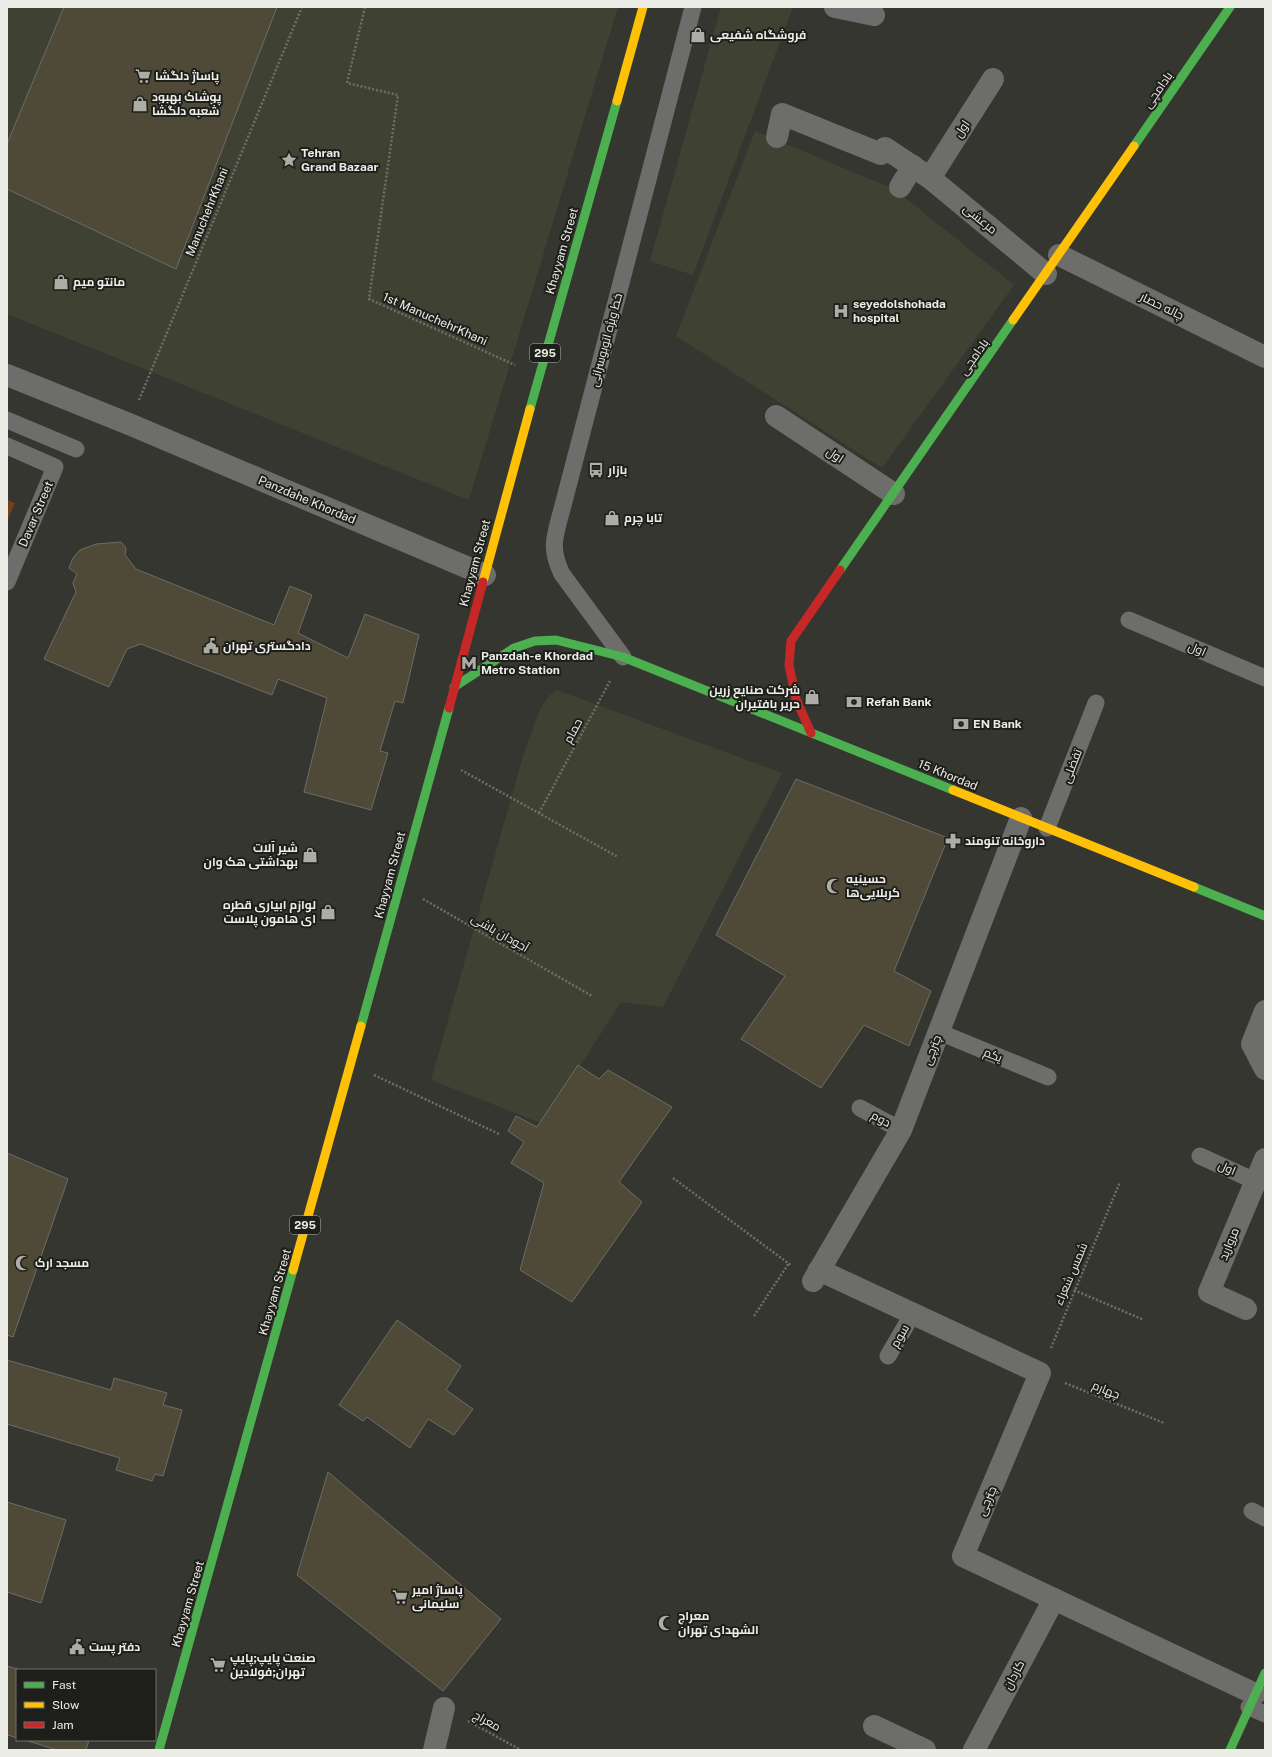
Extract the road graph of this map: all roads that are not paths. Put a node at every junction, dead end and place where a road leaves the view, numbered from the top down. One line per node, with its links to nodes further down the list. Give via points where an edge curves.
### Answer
1 (643, 7): 19 (main road, Khayyam Street / 295)
2 (693, 7): 22 (lane, خط ویژه اتوبوسرانی, via 554,544 555,560 562,574)
3 (834, 7): 5 (street)
4 (1230, 7): 10 (main road, بادامچی)
5 (874, 15)
6 (993, 79): 8 (street, اول)
7 (777, 138): 8 (street, مرعشی, via 782,114 881,154 885,148)
8 (921, 172): 9 (street); 11 (street, مرعشی)
9 (900, 187)
10 (1059, 255): 11 (main road, بادامچی); 12 (street, چاله حصار)
11 (1046, 274): 18 (main road, بادامچی)
12 (1265, 357)
13 (7, 375): 19 (street, Panzdahe Khordad, via 130,424)
14 (776, 416): 18 (street, اول)
15 (7, 420): 17 (lane)
16 (7, 446): 20 (lane, Davar Street, via 55,467)
17 (76, 449)
18 (894, 494): 26 (main road, بادامچی, via 791,642 789,664 796,699)
19 (485, 575): 24 (main road, Khayyam Street / 295)
20 (7, 582)
21 (1129, 620): 23 (lane, اول)
22 (623, 657): 24 (main road, 15 Khordad, via 556,640 534,641 514,648); 26 (main road, 15 Khordad)
23 (1265, 678)
24 (454, 687): 48 (main road, Khayyam Street / 295)
25 (1096, 703): 28 (lane, تفضلی)
26 (811, 733): 27 (main road, 15 Khordad)
27 (1022, 818): 28 (main road, 15 Khordad); 31 (street, چترچی)
28 (1047, 828): 29 (main road, 15 Khordad)
29 (1265, 916)
30 (1265, 1011): 32 (street, via 1252,1044)
31 (939, 1032): 33 (lane, یکم); 35 (street, چترچی)
32 (1265, 1069)
33 (1048, 1078)
34 (860, 1108): 35 (lane, دوم)
35 (901, 1130): 40 (street, چترچی, via 816,1276)
36 (1200, 1156): 38 (lane, اول)
37 (1265, 1159): 38 (street, مروارید)
38 (1255, 1181): 39 (street, مروارید, via 1209,1292)
39 (1246, 1309)
40 (912, 1315): 41 (lane, سوم); 42 (street, چترچی, via 1040,1373 963,1556)
41 (888, 1356)
42 (1054, 1599): 44 (street, چترچی); 51 (street, کاردان)
43 (1265, 1673): 44 (main road)
44 (1252, 1701): 46 (lane); 52 (main road)
45 (444, 1708): 49 (street)
46 (1265, 1714)
47 (874, 1726): 50 (street)
48 (160, 1750)
49 (434, 1750)
50 (924, 1750)
51 (974, 1750)
52 (1230, 1750)

